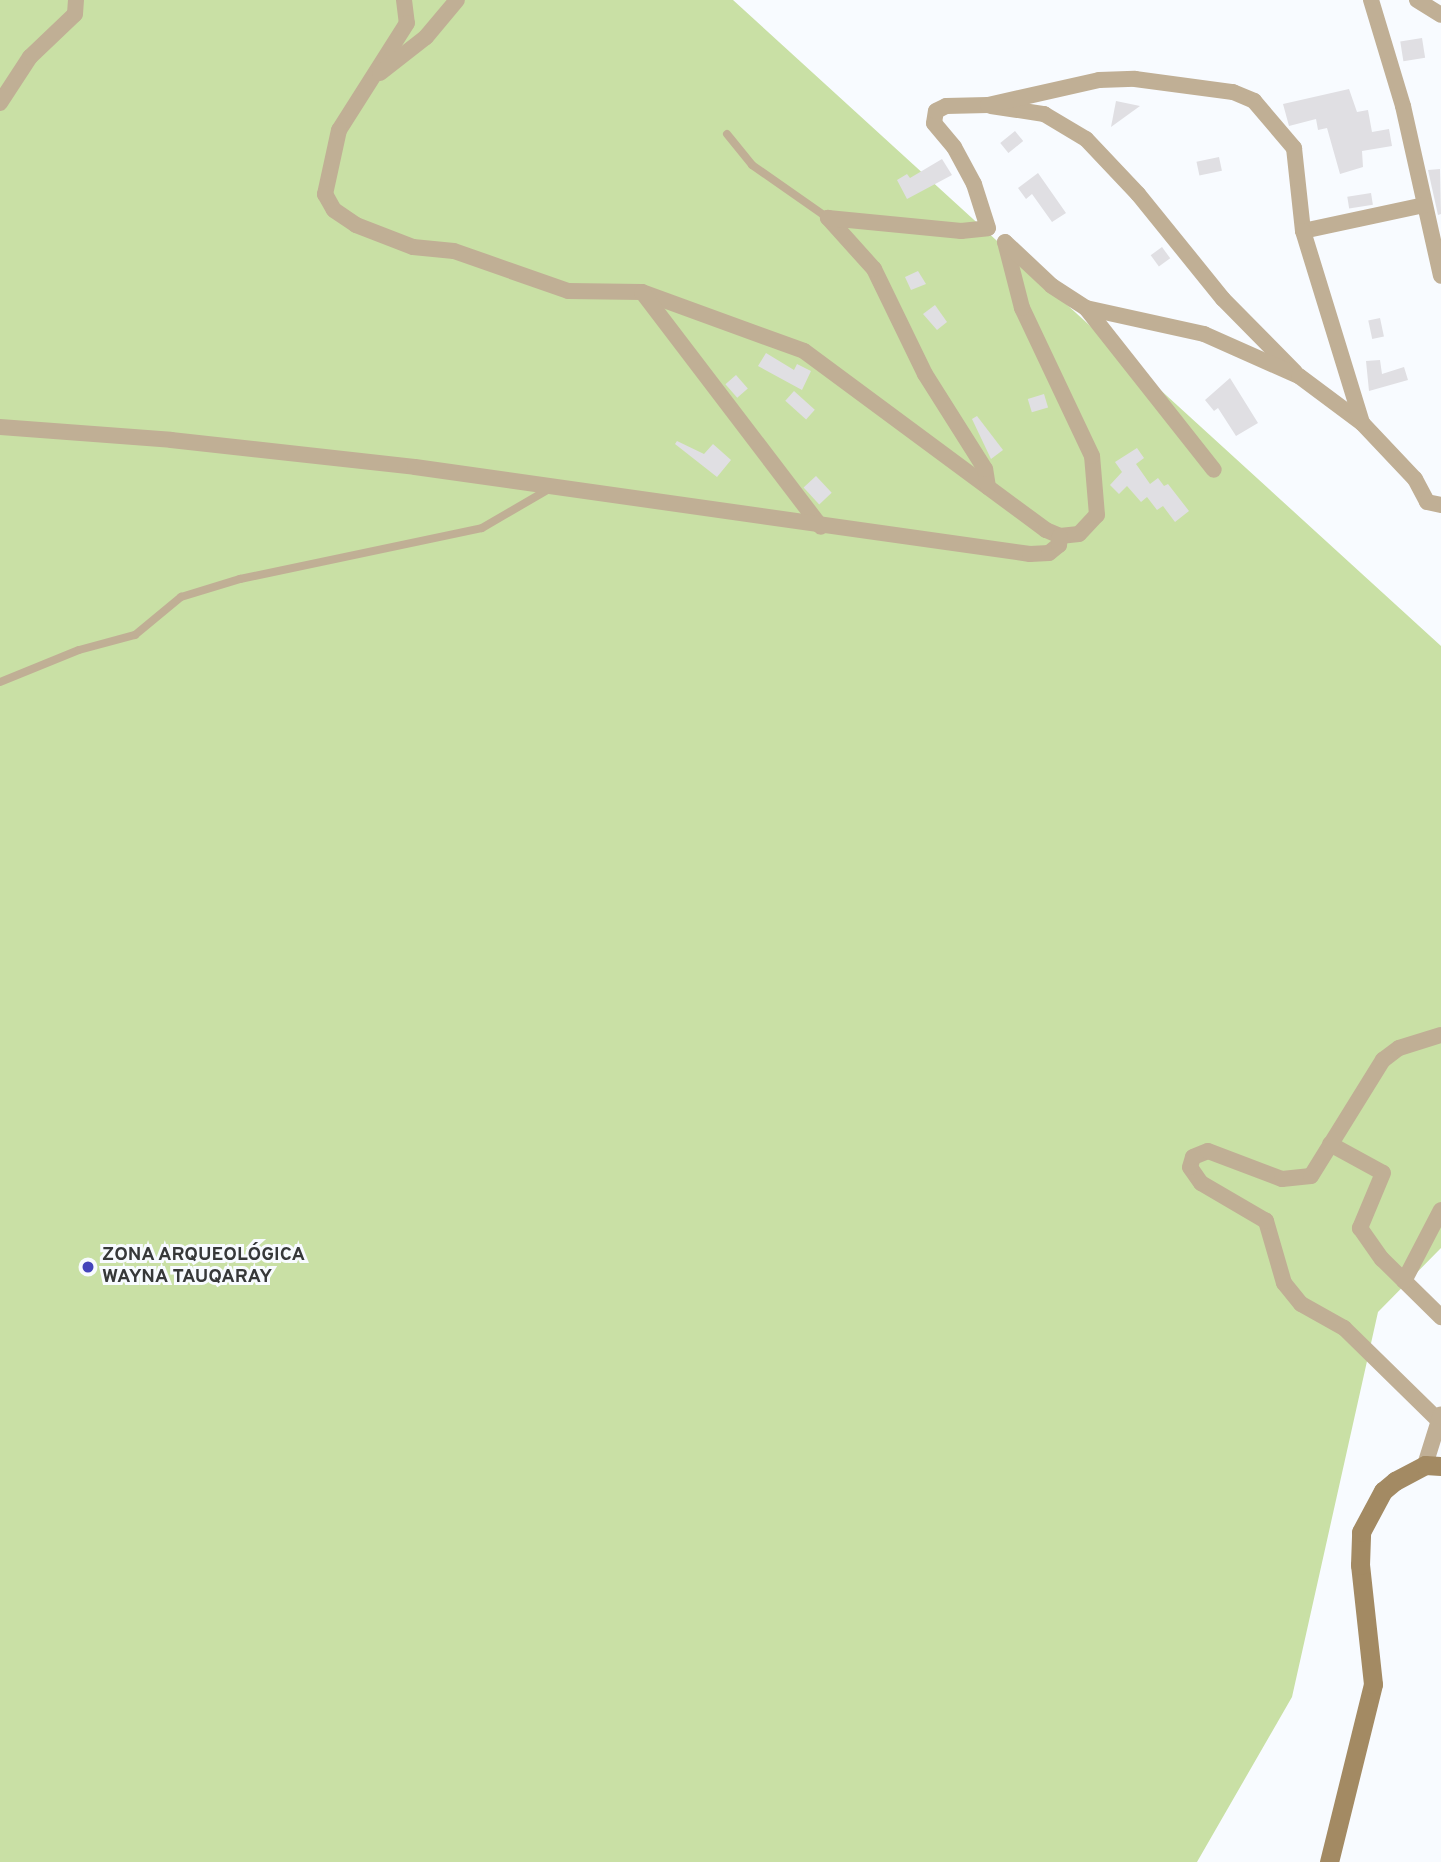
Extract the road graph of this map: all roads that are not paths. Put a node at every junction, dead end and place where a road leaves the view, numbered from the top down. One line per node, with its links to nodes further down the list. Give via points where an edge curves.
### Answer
1 (76, 0): 8 (street, via 75,14 30,57)
2 (404, 0): 7 (street, via 407,23)
3 (457, 0): 7 (street, via 426,37)
4 (1371, 0): 11 (street, via 1403,106)
5 (1417, 0): 6 (street)
6 (1441, 15)
7 (370, 81): 17 (street, via 339,130 326,194 334,210 356,225 414,247 453,251 568,290)
8 (0, 103)
9 (988, 106): 13 (street, via 946,106 936,111 933,123 954,147 974,184); 14 (street, via 1099,80 1135,79 1233,92 1254,101 1294,148); 19 (street, via 1044,114 1086,139 1138,194 1223,299)
10 (727, 134): 12 (lane, via 752,165)
11 (1424, 205): 14 (street); 16 (street)
12 (828, 218): 13 (street, via 961,231); 24 (street, via 874,269 925,374 985,469)
13 (988, 228): 15 (street)
14 (1303, 231): 20 (street)
15 (1005, 242): 18 (street, via 1052,286); 27 (street, via 1022,308 1092,456 1097,515 1079,534)
16 (1441, 276)
17 (642, 292): 24 (street, via 804,351); 26 (street)
18 (1086, 308): 19 (street, via 1204,334); 22 (street)
19 (1299, 376): 20 (street)
20 (1362, 423): 25 (street, via 1415,479 1427,502)
21 (0, 427): 23 (street, via 171,440)
22 (1214, 470)
23 (552, 487): 26 (street); 28 (lane, via 482,528 240,579 181,597 135,635 79,650)
24 (988, 487): 27 (street)
25 (1441, 505)
26 (821, 527): 27 (street, via 1030,554 1049,553)
27 (1060, 536)
28 (0, 682)
29 (1441, 1035): 30 (street, via 1399,1048 1383,1060)
30 (1329, 1144): 32 (street, via 1383,1173 1360,1228); 34 (street, via 1311,1176 1300,1179 1282,1178 1209,1151 1193,1157 1190,1167 1200,1183 1266,1221 1284,1283 1301,1304 1344,1328)
31 (1441, 1210): 32 (street)
32 (1405, 1281): 33 (street)
33 (1441, 1317)
34 (1439, 1417): 35 (street)
35 (1433, 1466): 36 (main road, via 1383,1490 1361,1532 1360,1565 1373,1684)
36 (1329, 1862)

